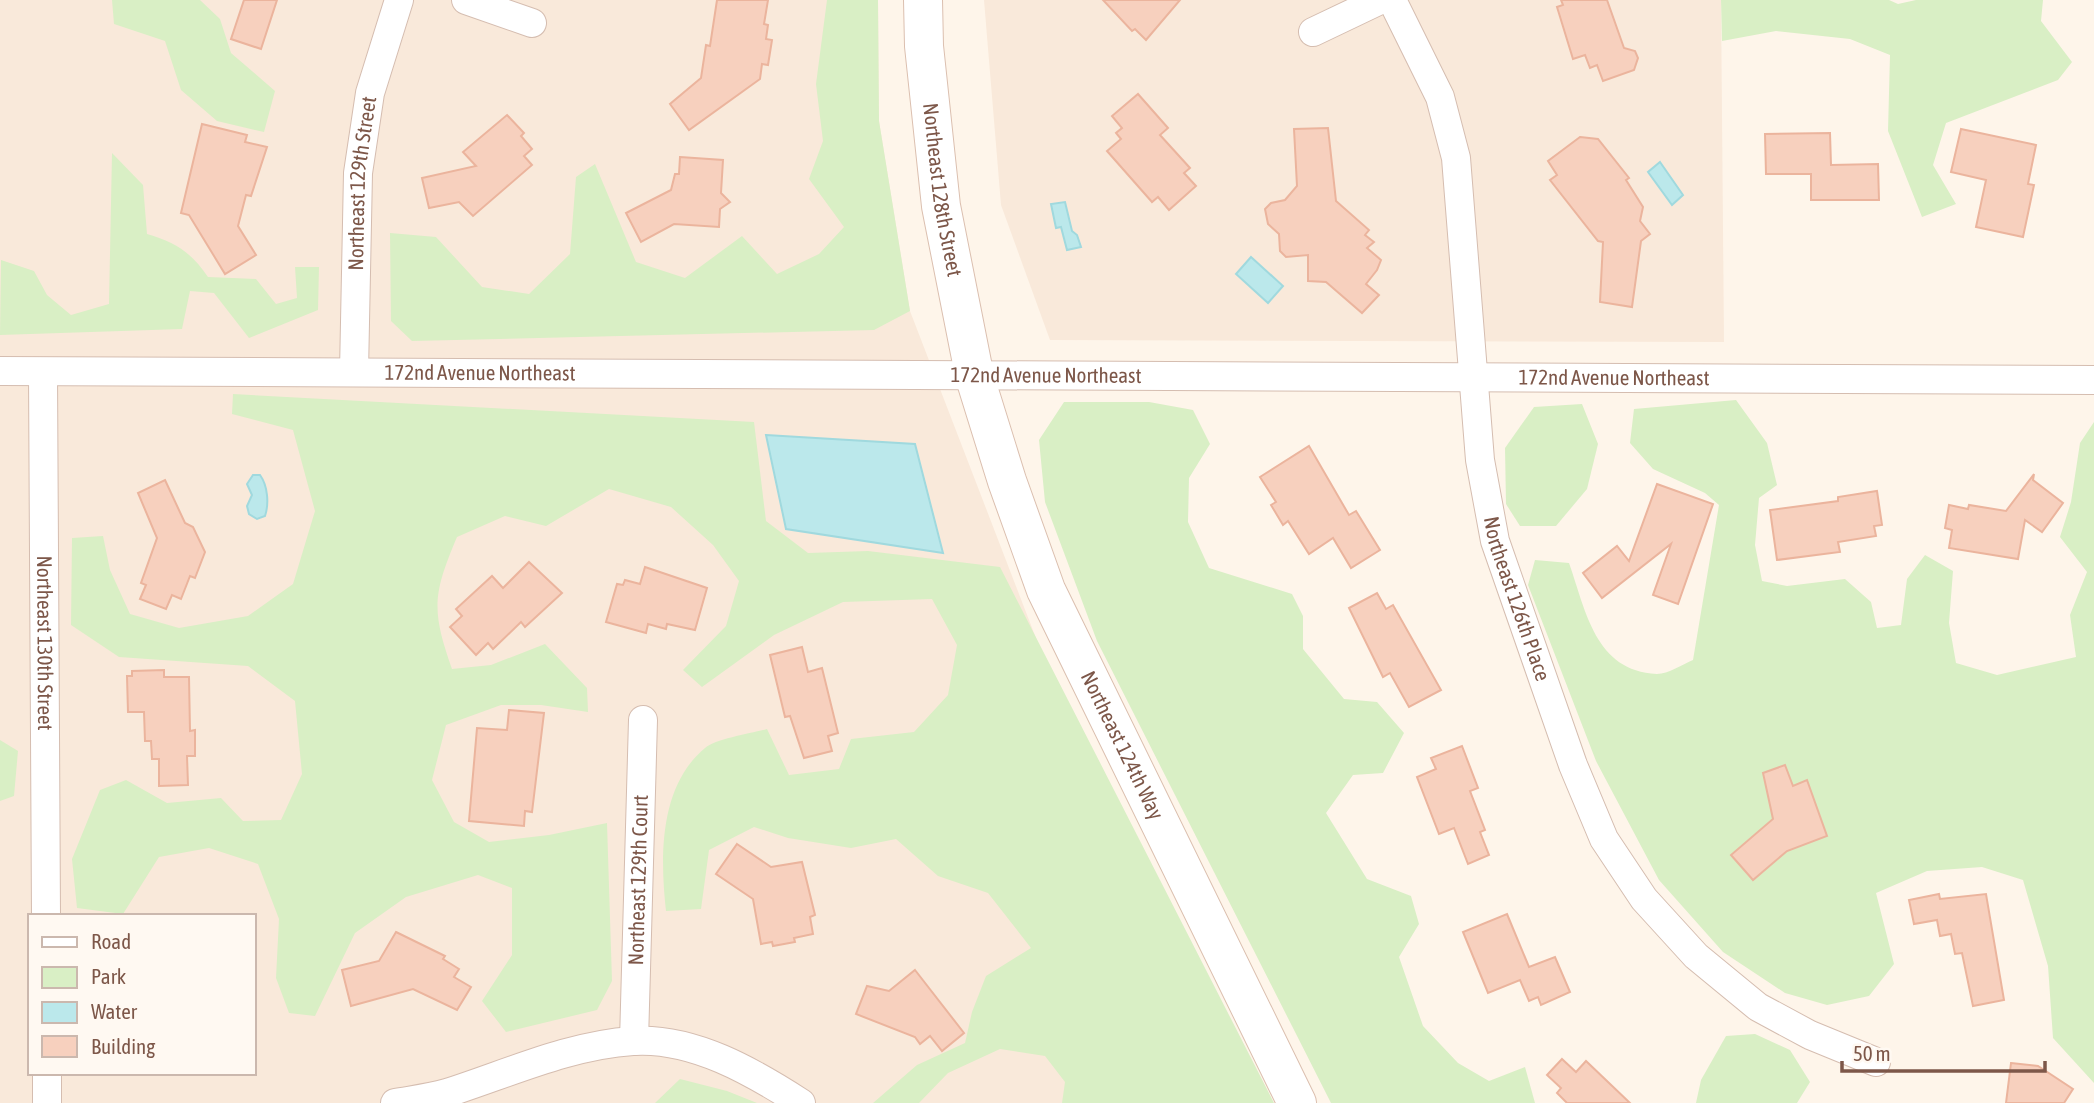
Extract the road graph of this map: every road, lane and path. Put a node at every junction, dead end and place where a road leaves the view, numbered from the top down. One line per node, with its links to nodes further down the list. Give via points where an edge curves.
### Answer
1 (398, 0): 10 (street, Northeast 129th Street, via 370,93 358,173)
2 (466, 0): 6 (street)
3 (923, 0): 11 (street, Northeast 128th Street, via 923,46 941,206)
4 (1380, 0): 7 (street)
5 (1392, 0): 12 (street, Northeast 126th Place, via 1440,97 1456,158)
6 (532, 23)
7 (1313, 32)
8 (0, 371): 9 (street, 172nd Avenue Northeast)
9 (43, 372): 10 (street, 172nd Avenue Northeast); 15 (street, Northeast 130th Street)
10 (354, 372): 11 (street, 172nd Avenue Northeast)
11 (975, 378): 12 (street, 172nd Avenue Northeast); 22 (street, Northeast 124th Way, via 1046,590)
12 (1472, 379): 13 (street, 172nd Avenue Northeast); 17 (street, Northeast 126th Place, via 1495,541 1573,765 1604,839 1644,900 1696,956 1758,1007)
13 (2094, 380)
14 (643, 720): 16 (street, Northeast 129th Court)
15 (46, 914)
16 (634, 1041): 20 (street, via 554,1057 444,1094); 21 (street, via 682,1046 733,1064)
17 (1876, 1062)
18 (47, 1075): 19 (street)
19 (47, 1103)
20 (394, 1103)
21 (802, 1103)
22 (1297, 1103)

